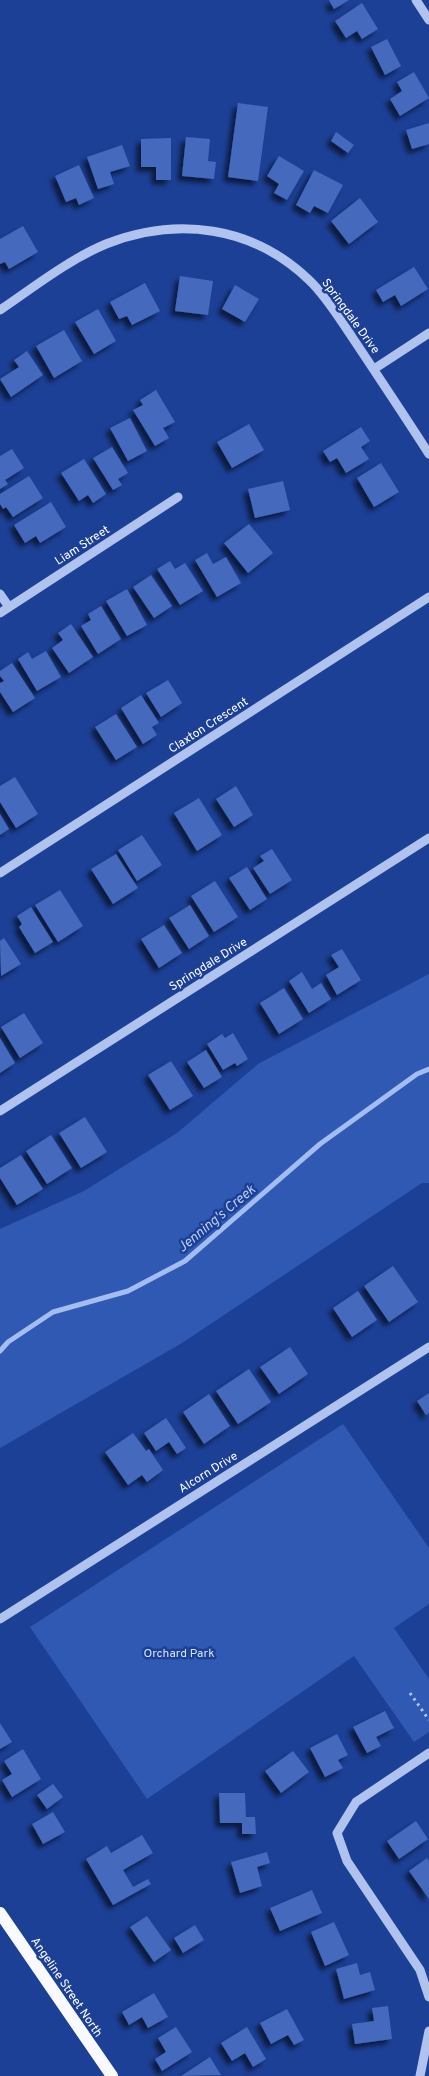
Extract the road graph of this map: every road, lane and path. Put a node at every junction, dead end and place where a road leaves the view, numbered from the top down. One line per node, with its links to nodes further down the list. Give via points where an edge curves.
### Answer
1 (416, 0): 2 (street)
2 (429, 20)
3 (0, 310): 5 (street, Springdale Drive, via 74,261 105,245 162,229 205,229 242,238 279,255 310,280)
4 (429, 333): 5 (street)
5 (374, 369): 6 (street, Springdale Drive)
6 (429, 454)
7 (178, 497): 10 (street, Liam Street)
8 (0, 594): 10 (street)
9 (429, 597): 13 (street, Claxton Crescent)
10 (9, 608): 11 (street, Liam Street)
11 (0, 613)
12 (429, 838): 14 (street, Springdale Drive)
13 (0, 873)
14 (0, 1111)
15 (429, 1347): 16 (street, Alcorn Drive)
16 (0, 1619)
17 (410, 1693): 18 (path)
18 (429, 1720)
19 (429, 1753): 21 (street, via 356,1802 337,1833 346,1861 420,1970)
20 (0, 1913): 23 (main road, Angeline Street North)
21 (429, 1996)
22 (429, 2031): 24 (street)
23 (112, 2076)
24 (420, 2076)

